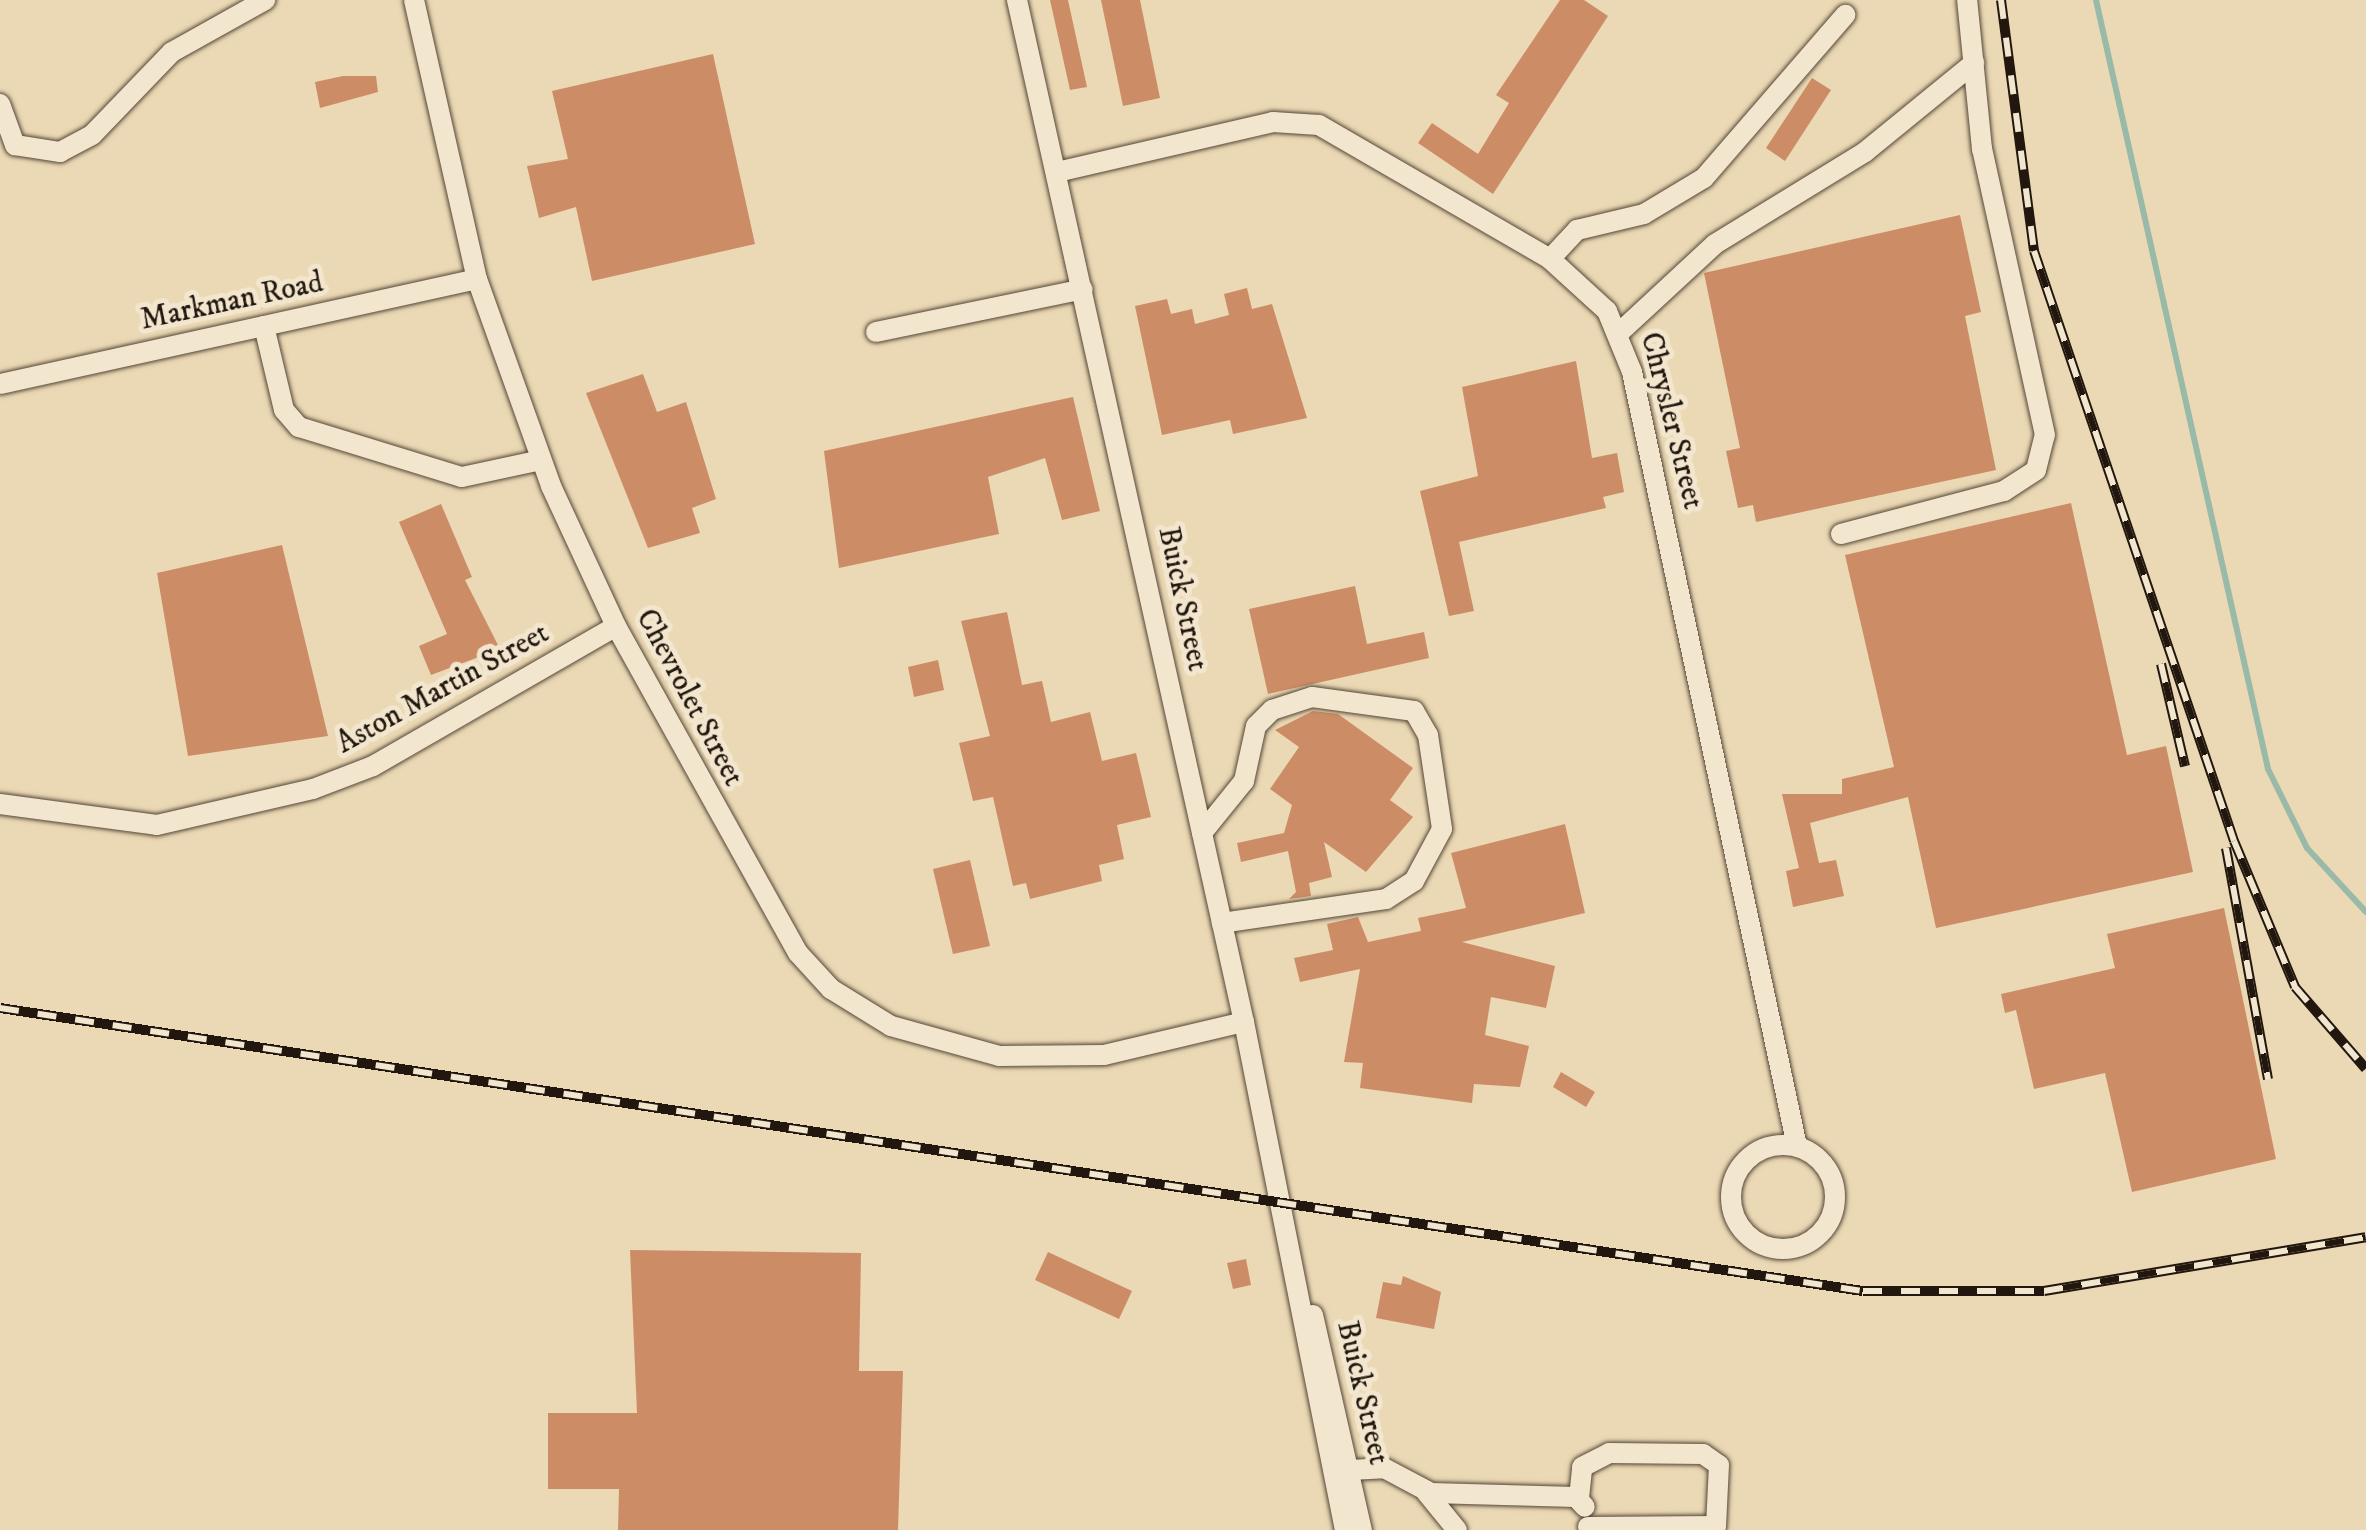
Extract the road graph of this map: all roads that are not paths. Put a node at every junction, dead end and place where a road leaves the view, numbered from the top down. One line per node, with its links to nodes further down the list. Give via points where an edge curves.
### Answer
1 (265, 0): 7 (lane, via 172,52 92,136 60,152 15,145)
2 (414, 0): 10 (lane, Chevrolet Street)
3 (1017, 0): 8 (lane, Buick Street)
4 (1968, 0): 6 (lane)
5 (1844, 15): 9 (lane, via 1704,178 1644,214 1577,230)
6 (1974, 63): 14 (lane, via 1865,152 1716,244); 17 (lane, via 1982,149 2045,435 2036,470 2004,491)
7 (0, 104)
8 (1058, 172): 9 (lane, Chrysler Street, via 1304,122 1330,128); 11 (lane, Buick Street)
9 (1550, 259): 14 (lane, Chrysler Street)
10 (478, 278): 12 (lane, Markman Road); 16 (lane, Chevrolet Street)
11 (1083, 289): 13 (lane); 20 (lane, Buick Street)
12 (264, 326): 15 (lane, Markman Road); 16 (lane, via 284,410 299,427 462,476)
13 (876, 332)
14 (1620, 332): 23 (lane, Chrysler Street)
15 (0, 384)
16 (541, 460): 18 (lane, Chevrolet Street)
17 (1841, 534)
18 (616, 626): 19 (lane, Aston Martin Street, via 374,766 313,789 156,825); 22 (lane, Chevrolet Street, via 770,915 831,990 858,1008 932,1043 1031,1058 1104,1055)
19 (0, 804)
20 (1202, 833): 21 (lane, Buick Street); 21 (lane, via 1244,781 1256,726 1272,710 1312,698 1414,712 1428,735 1442,829 1414,880 1386,899)
21 (1222, 922): 22 (lane, Buick Street)
22 (1244, 1022): 24 (lane, Buick Street)
23 (1797, 1146): 23 (lane, via 1828,1168 1836,1206 1798,1248 1760,1244 1734,1217 1734,1179 1759,1150)
24 (1284, 1213): 25 (lane, Buick Street); 29 (lane, Buick Street)
25 (1350, 1470): 26 (lane, via 1384,1468); 30 (lane, Buick Street)
26 (1426, 1492): 27 (lane); 31 (lane)
27 (1579, 1498): 28 (lane); 28 (lane, via 1587,1460 1703,1454 1720,1466 1721,1506 1707,1529)
28 (1588, 1528)
29 (1345, 1530)
30 (1362, 1530)
31 (1458, 1530)

